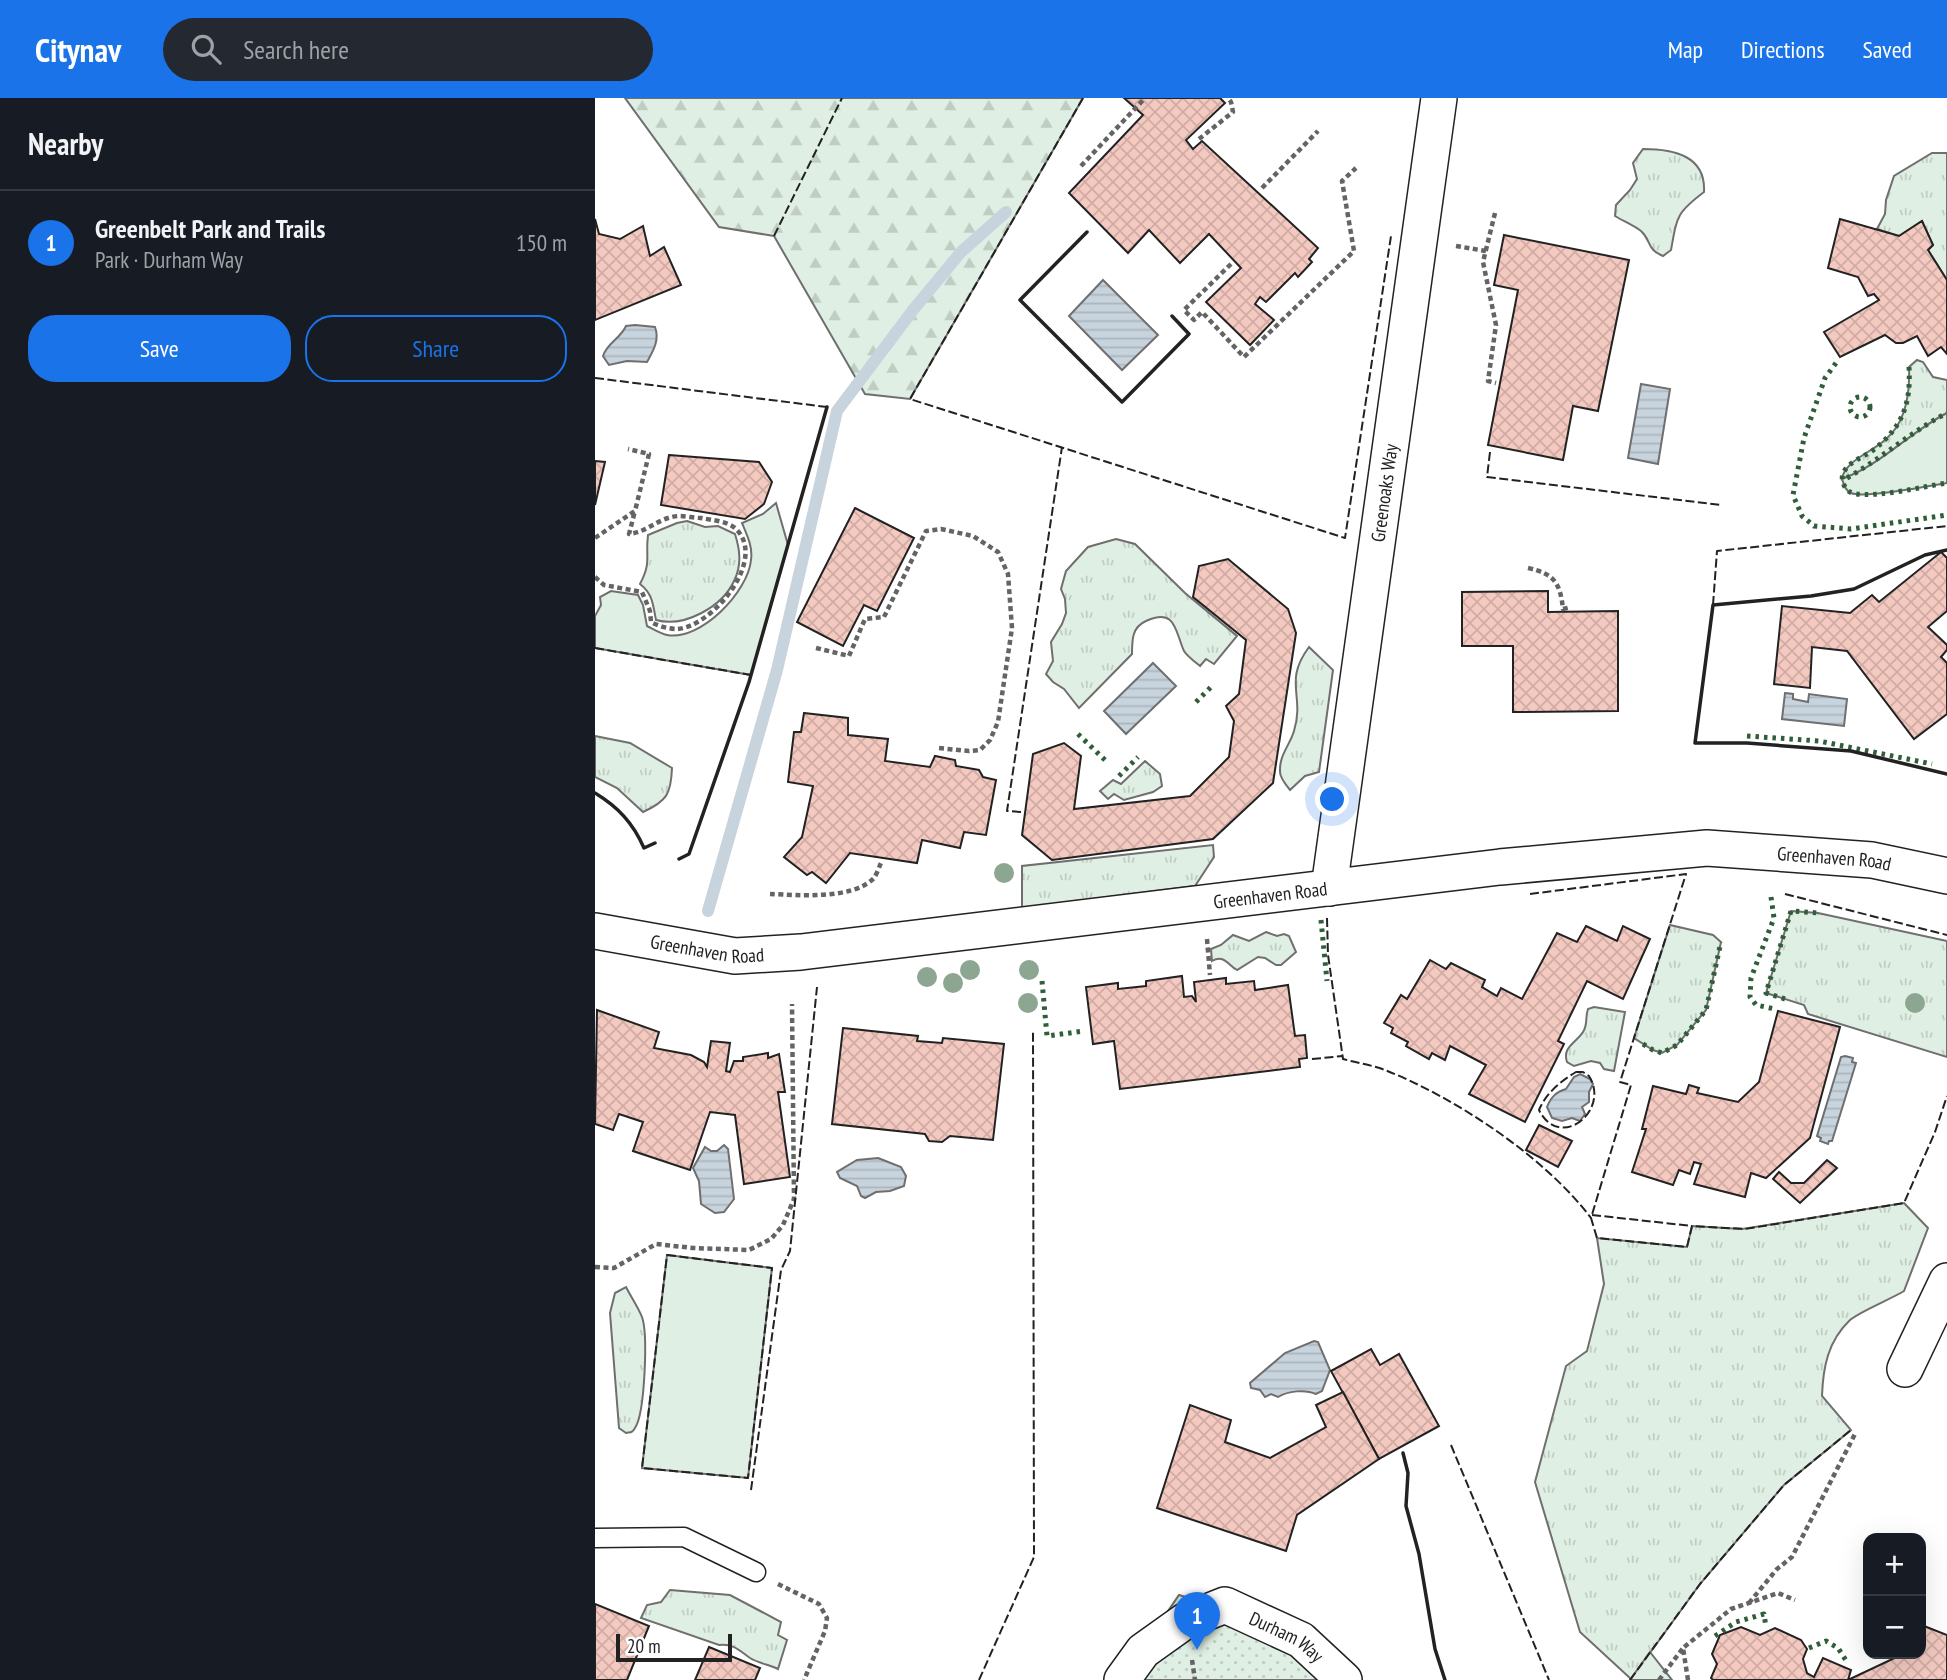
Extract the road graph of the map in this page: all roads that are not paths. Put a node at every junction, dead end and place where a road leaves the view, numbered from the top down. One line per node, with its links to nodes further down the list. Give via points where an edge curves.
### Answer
1 (1439, 98): 3 (street, Greenoaks Way)
2 (1947, 876): 3 (street, Greenhaven Road, via 1872,860 1707,848)
3 (1329, 888): 4 (street, Greenhaven Road, via 845,947 735,956)
4 (595, 931)
5 (1947, 1281): 6 (street)
6 (1905, 1369)
7 (595, 1538): 8 (lane, via 684,1537)
8 (756, 1572)
9 (1122, 1680): 10 (street, Durham Way, via 1143,1651 1185,1621 1225,1605 1301,1640)
10 (1344, 1680)

